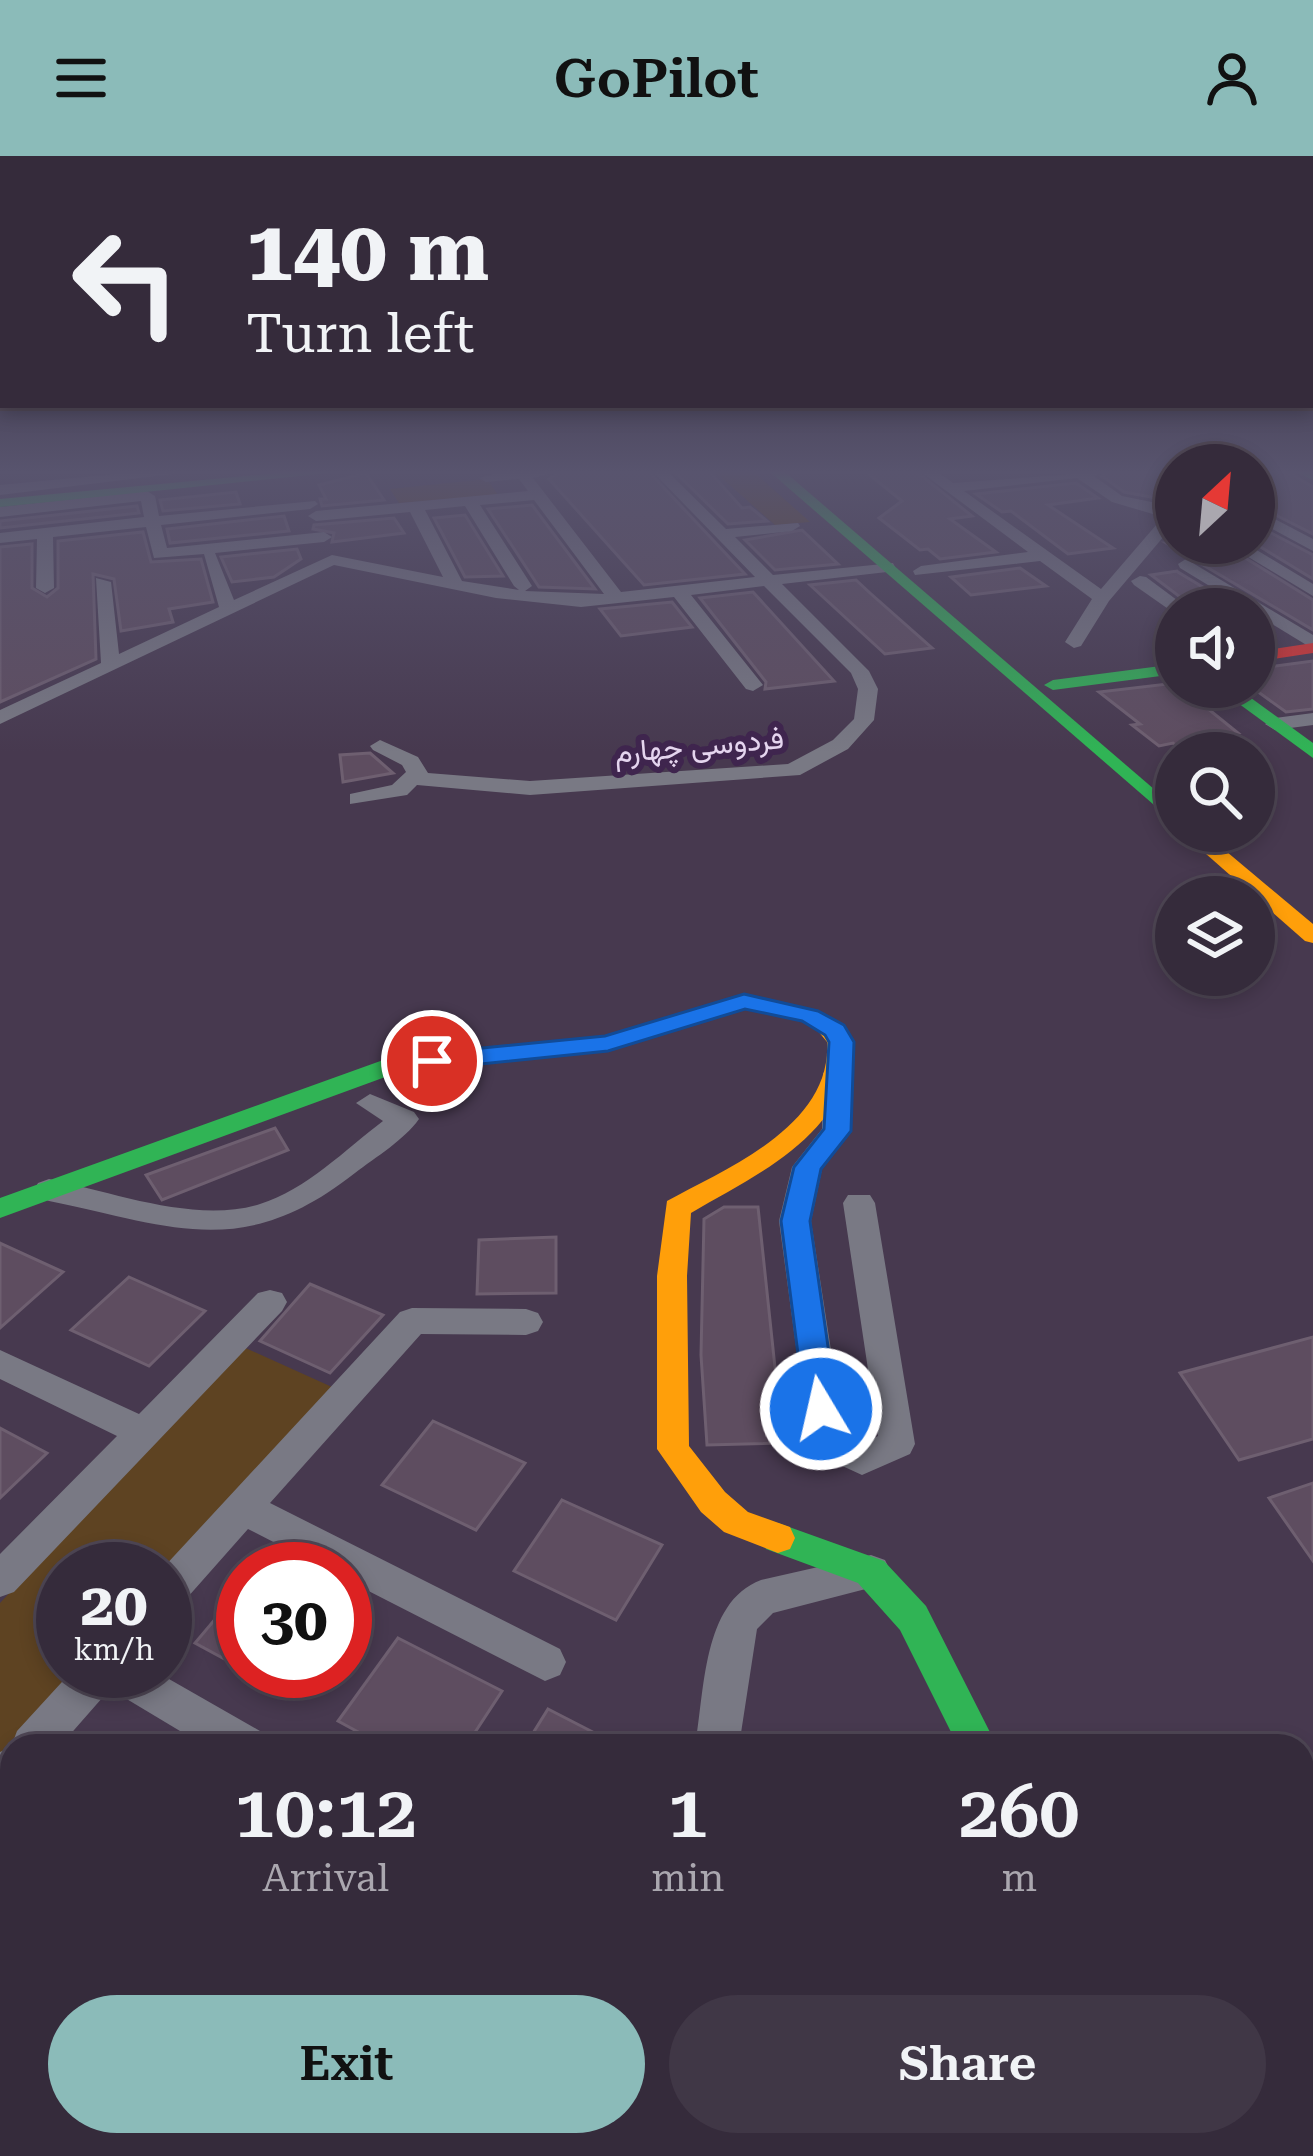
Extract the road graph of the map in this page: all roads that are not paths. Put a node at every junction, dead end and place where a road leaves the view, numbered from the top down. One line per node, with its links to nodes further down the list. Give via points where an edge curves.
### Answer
1 (45, 565): 22 (street)
2 (213, 565): 28 (street)
3 (321, 565): 28 (street)
4 (359, 565): 20 (street)
5 (445, 565): 20 (street)
6 (510, 565): 21 (street)
7 (591, 565): 26 (street)
8 (755, 565): 17 (street)
9 (914, 565): 16 (main road)
10 (965, 565): 16 (street)
11 (1059, 565): 27 (street)
12 (1130, 565): 27 (street)
13 (1188, 565): 30 (street)
14 (1270, 565): 24 (street)
15 (887, 567): 17 (street); 45 (main road)
16 (921, 571): 35 (main road)
17 (770, 580): 23 (street); 43 (street, فردوسی چهارم, via 871,687 865,719 828,756 792,770 633,783 530,788)
18 (1140, 581): 25 (street)
19 (102, 582): 32 (street)
20 (455, 584): 26 (street, via 541,600)
21 (523, 586)
22 (45, 588)
23 (679, 591): 26 (street); 34 (street)
24 (1313, 591)
25 (1155, 592)
26 (616, 598)
27 (1102, 598): 29 (street)
28 (228, 609): 32 (street)
29 (1074, 642)
30 (1313, 646): 31 (main road)
31 (1275, 653)
32 (111, 664): 37 (street)
33 (1155, 672): 35 (main road)
34 (753, 685)
35 (1053, 685): 42 (main road)
36 (1253, 708): 39 (main road)
37 (0, 718)
38 (1313, 719): 39 (street)
39 (1275, 724): 41 (main road)
40 (380, 746): 43 (street, via 418,766)
41 (1313, 752)
42 (1155, 774)
43 (414, 778): 44 (street)
44 (358, 799)
45 (1155, 800)
46 (1215, 852): 49 (main road)
47 (1245, 852): 48 (main road)
48 (1313, 910)
49 (1313, 936)
50 (837, 1073): 52 (main road, via 836,1030 744,1002 608,1043 395,1065); 53 (street, via 837,1131 807,1167 795,1221 827,1443 862,1460 897,1444); 61 (main road, via 795,1137 677,1208 673,1448 736,1522)
51 (370, 1102): 52 (street, via 404,1119 262,1216 206,1221)
52 (49, 1190): 54 (main road)
53 (859, 1203)
54 (0, 1208)
55 (269, 1302): 58 (street)
56 (526, 1322): 59 (street, via 412,1321)
57 (0, 1363): 58 (street)
58 (144, 1433): 62 (street)
59 (240, 1506): 60 (street); 63 (street)
60 (192, 1562)
61 (871, 1572): 68 (street, via 761,1598 738,1622); 69 (main road, via 914,1618)
62 (0, 1580)
63 (544, 1662)
64 (75, 1698): 66 (street)
65 (163, 1698): 67 (street)
66 (43, 1734)
67 (225, 1734)
68 (719, 1734)
69 (972, 1734)

